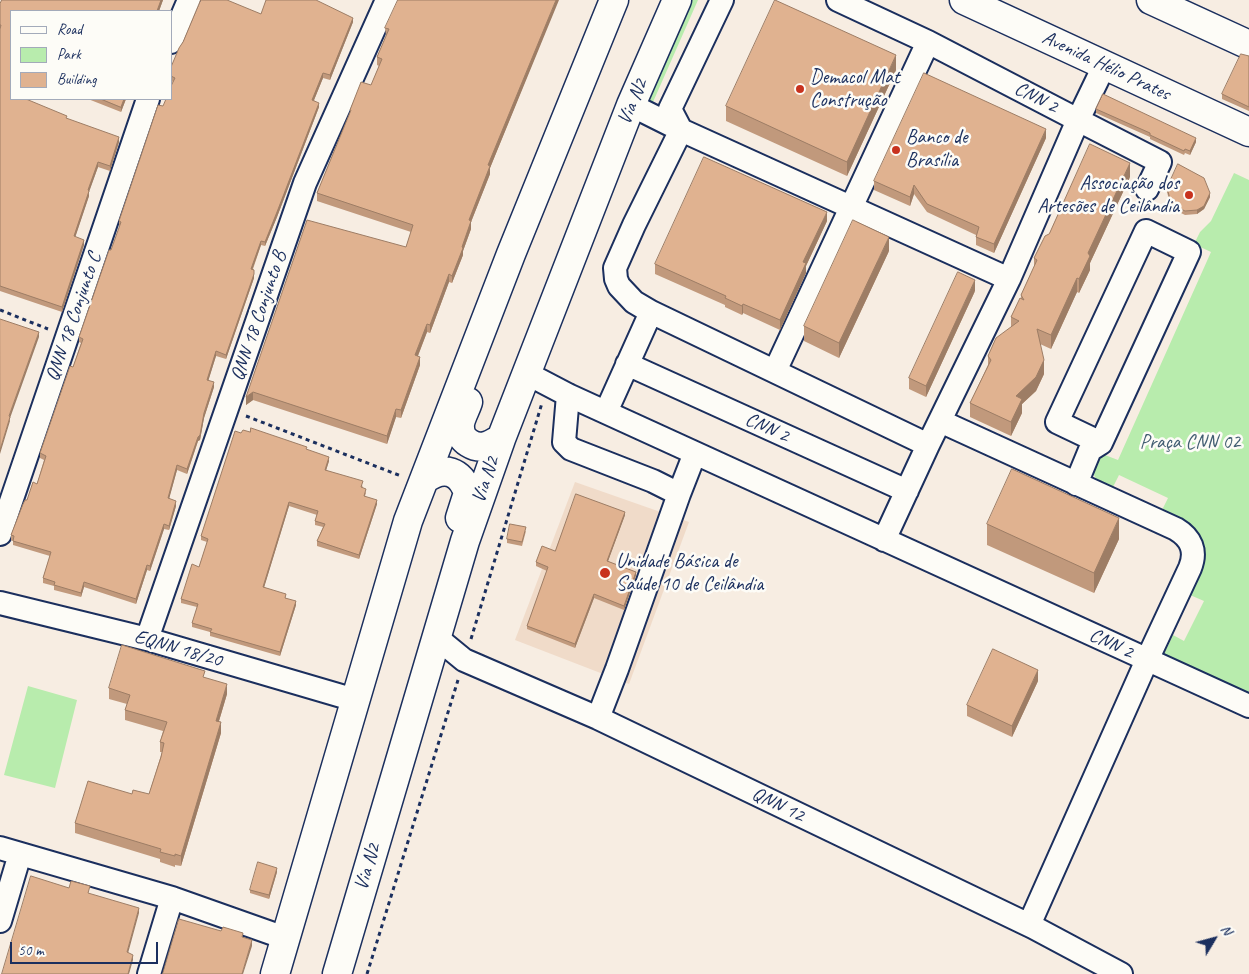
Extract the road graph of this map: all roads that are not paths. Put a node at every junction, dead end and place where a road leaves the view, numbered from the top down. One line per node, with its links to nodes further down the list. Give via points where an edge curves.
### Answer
1 (189, 0): 9 (street)
2 (387, 0): 41 (street, QNN 18 Conjunto B, via 305,183)
3 (614, 0): 20 (main road)
4 (677, 0): 14 (main road, Via N2)
5 (722, 0): 16 (street, via 670,109)
6 (838, 0): 10 (street, CNN 2)
7 (964, 0): 12 (main road, Avenida Hélio Prates)
8 (1151, 0): 11 (main road)
9 (172, 40)
10 (928, 42): 15 (street, CNN 2); 19 (street)
11 (1249, 44)
12 (1104, 66): 15 (street); 17 (main road, Avenida Hélio Prates)
13 (148, 100): 37 (street, QNN 18 Conjunto C)
14 (631, 105): 16 (street); 25 (main road, Via N2)
15 (1078, 120): 18 (street, via 1160,162); 21 (street, CNN 2)
16 (681, 130): 19 (street); 22 (street, via 614,268 619,286 634,302)
17 (1249, 132)
18 (1147, 189)
19 (851, 207): 21 (street); 24 (street)
20 (511, 254): 29 (main road, via 500,312 459,426 463,438 472,445 486,446); 33 (main road)
21 (1009, 279): 28 (street, CNN 2)
22 (651, 312): 23 (street); 24 (street)
23 (627, 364): 27 (street); 35 (street, CNN 2)
24 (775, 371): 31 (street)
25 (537, 379): 26 (street, CNN 2); 29 (main road, Via N2)
26 (568, 395): 27 (street, CNN 2); 36 (street, via 564,442 571,450)
27 (606, 412): 32 (street, CNN 2)
28 (940, 421): 31 (street, CNN 2); 34 (street)
29 (500, 439): 40 (main road, Via N2)
30 (1101, 443): 30 (street, via 1189,252 1146,232 1057,422); 34 (street, via 1090,450)
31 (928, 444): 35 (street, CNN 2)
32 (695, 453): 36 (street); 38 (street, CNN 2)
33 (416, 478): 40 (main road, via 448,472 462,480 468,493 438,595); 43 (main road, via 408,522)
34 (1076, 484): 42 (street, via 1176,529 1192,546 1193,561)
35 (907, 491): 38 (street, CNN 2)
36 (679, 494): 45 (street)
37 (0, 534)
38 (884, 540): 42 (street, CNN 2)
39 (0, 603): 41 (street, EQNN 18/20)
40 (438, 632): 45 (street, QNN 12, via 464,660); 54 (main road, Via N2)
41 (147, 640): 43 (street, EQNN 18/20)
42 (1147, 660): 44 (street, CNN 2); 49 (street)
43 (355, 700): 50 (main road)
44 (1249, 706)
45 (598, 718): 49 (street, QNN 12)
46 (10, 851): 47 (street); 48 (street)
47 (172, 898): 50 (street); 52 (street)
48 (0, 921)
49 (1029, 925): 51 (street, QNN 12)
50 (285, 938): 53 (main road)
51 (1093, 968): 55 (street, QNN 12)
52 (149, 974)
53 (275, 974)
54 (337, 974)
55 (1121, 974)

